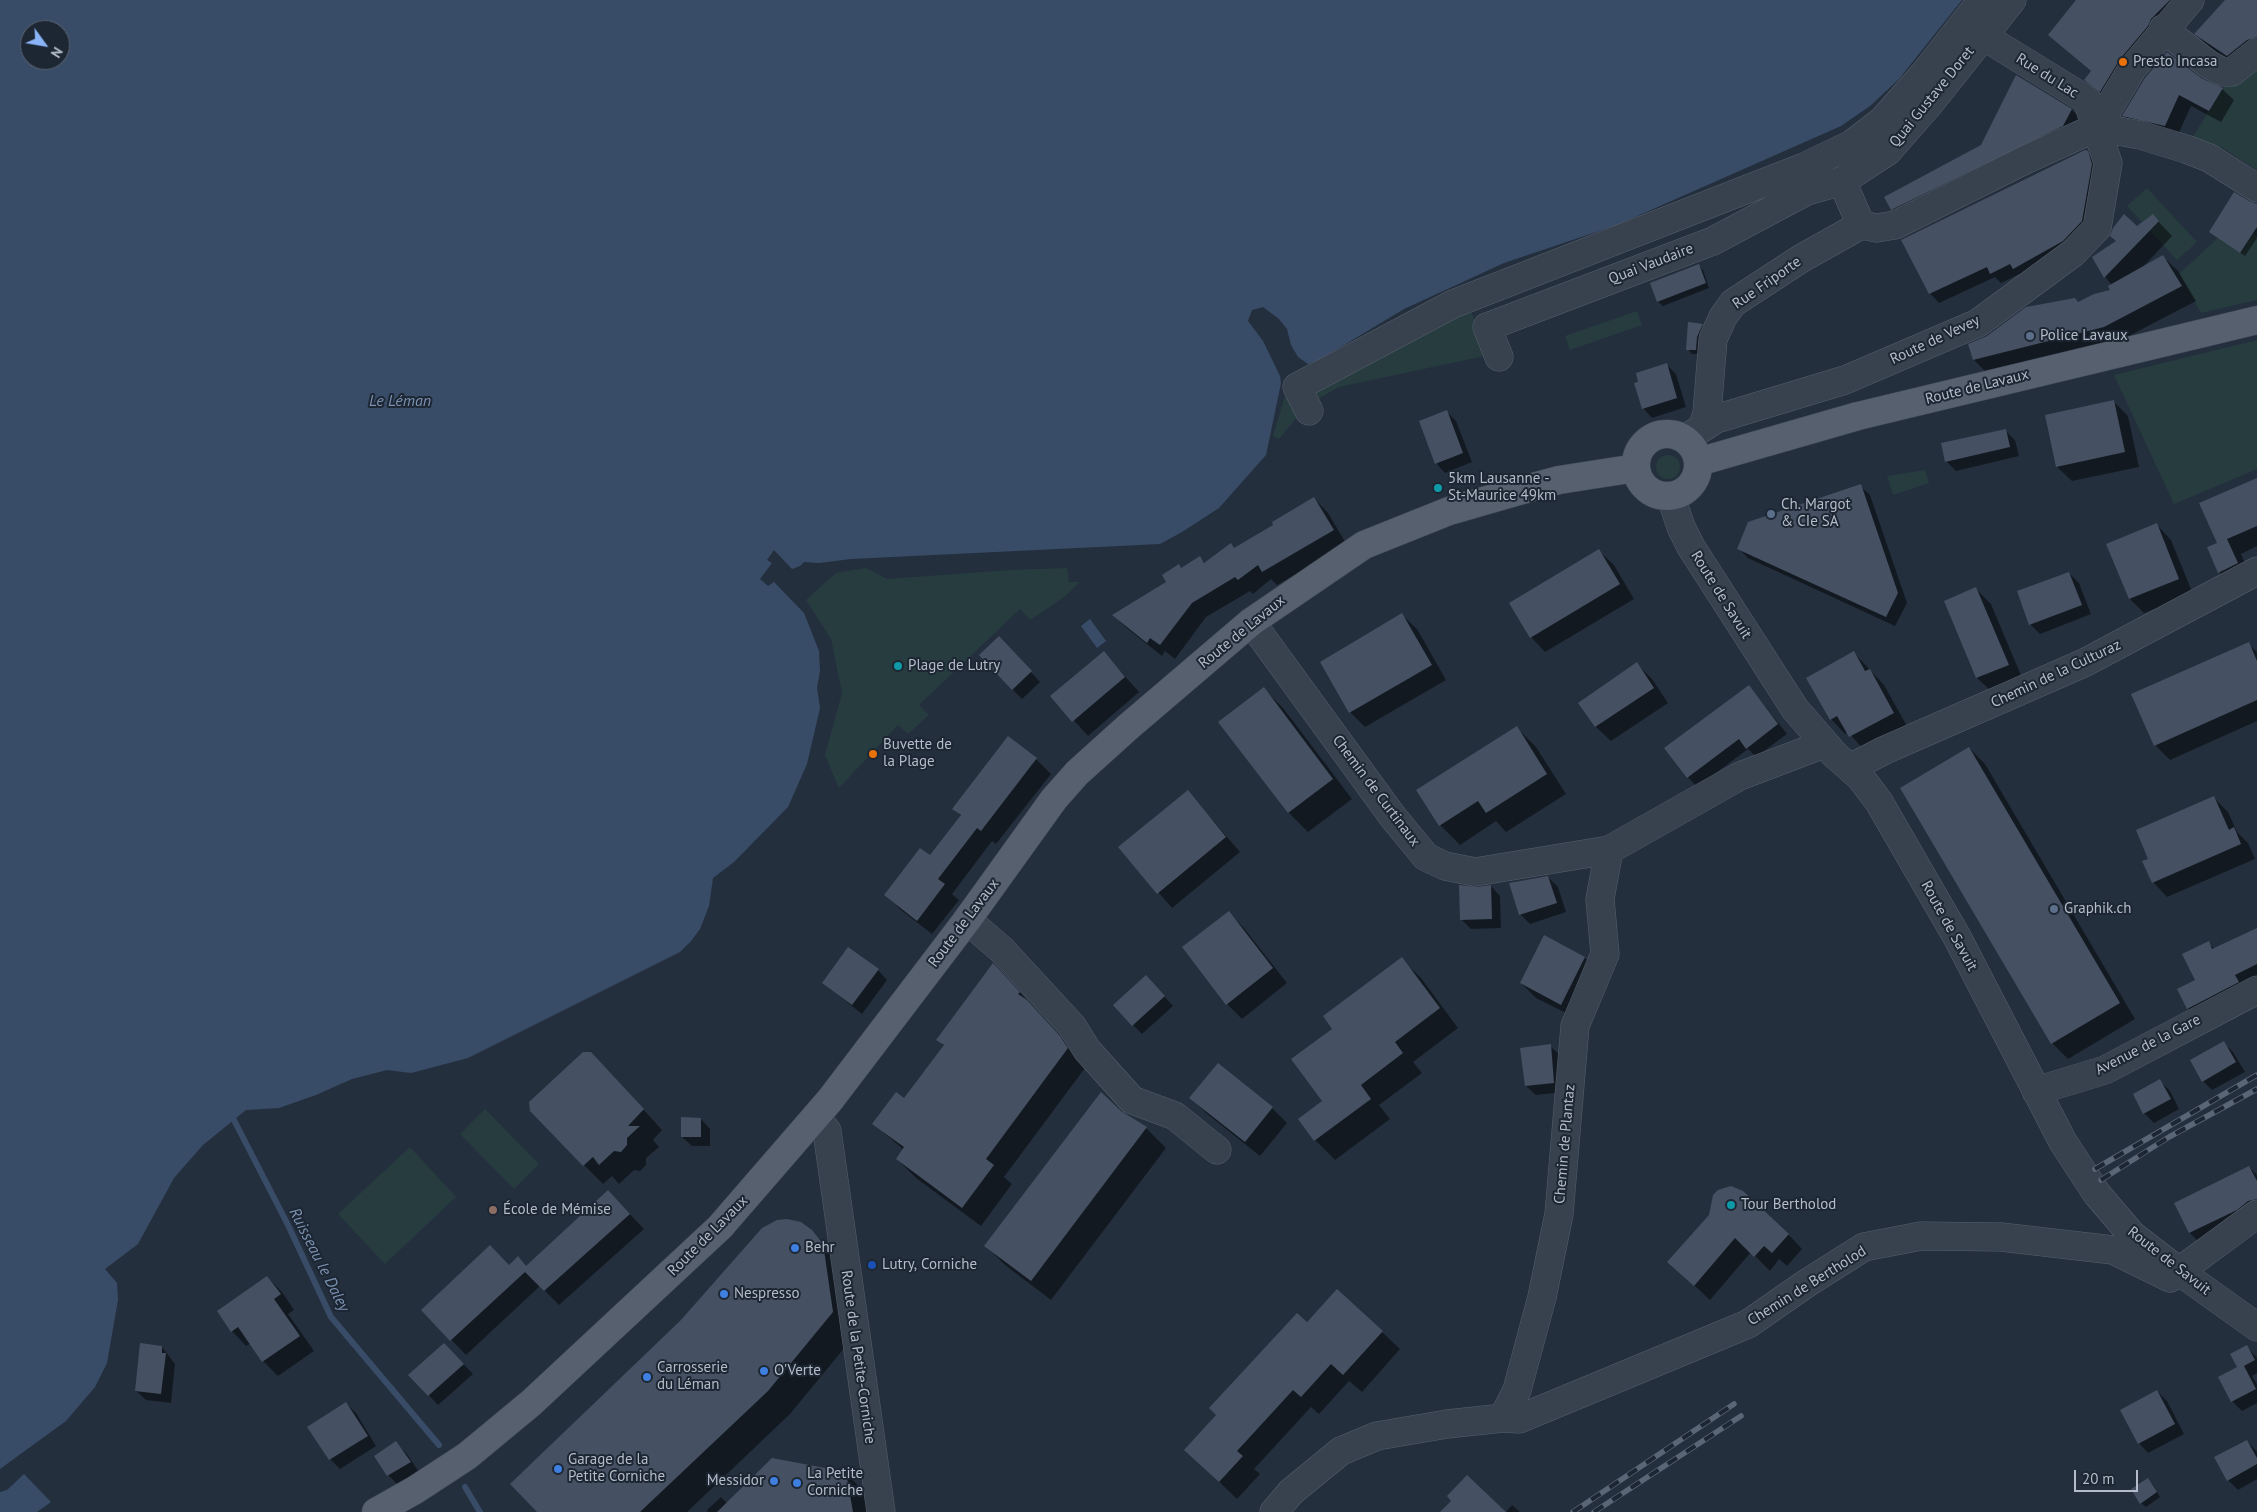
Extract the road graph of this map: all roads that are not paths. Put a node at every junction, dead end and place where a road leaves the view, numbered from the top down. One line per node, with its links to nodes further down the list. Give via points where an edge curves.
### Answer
1 (1982, 0): 13 (street, via 1883,120 1852,144 1804,167 1453,304 1297,387)
2 (2012, 0): 5 (street, Quai Gustave Doret)
3 (2190, 0): 4 (street)
4 (2163, 29): 6 (street, via 2208,64 2224,72 2232,72); 7 (street, via 2132,69)
5 (1987, 39): 7 (street, Rue du Lac, via 2087,100); 8 (street, Quai Gustave Doret, via 1888,151)
6 (2257, 52)
7 (2097, 127): 9 (street, via 2140,135 2186,149 2209,158); 10 (street, via 1895,225 1878,228); 14 (street, Route de Vevey, via 2108,163 2097,228 2073,253 1978,323 1845,380 1716,419)
8 (1842, 181): 10 (street); 12 (street, Quai Vaudaire, via 1807,191 1713,240 1487,327)
9 (2257, 188)
10 (1861, 225): 14 (street, Rue Friporte, via 1802,258 1733,303 1713,338 1707,413)
11 (2257, 320): 14 (main road, Route de Lavaux, via 1858,416)
12 (1499, 357)
13 (1309, 411)
14 (1695, 443): 15 (main road, via 1676,435 1656,436 1641,448); 16 (main road, via 1695,481)
15 (1636, 468): 16 (main road, via 1641,482 1652,493); 18 (main road, Route de Lavaux, via 1559,480 1449,511 1364,545)
16 (1671, 497): 19 (street, Route de Savuit, via 1691,547 1795,709)
17 (2257, 571): 20 (street, Chemin de la Culturaz, via 2084,663)
18 (1251, 622): 21 (street, Chemin de Curtinaux, via 1426,857 1445,866 1475,872); 22 (main road, Route de Lavaux, via 1077,773 1054,799)
19 (1824, 744): 20 (street, Route de Savuit); 21 (street, via 1740,776)
20 (1850, 768): 24 (street, Route de Savuit, via 1874,794 1957,938)
21 (1609, 850): 30 (street, Chemin de Plantaz, via 1600,899 1605,954 1575,1026 1559,1214 1542,1297 1517,1390)
22 (966, 920): 25 (main road, Route de Lavaux); 26 (street, via 1002,950 1072,1026 1087,1050 1132,1100 1175,1116)
23 (2257, 990): 24 (street, Avenue de la Gare, via 2105,1070)
24 (2036, 1091): 28 (street, Route de Savuit, via 2063,1142 2097,1194 2132,1235)
25 (816, 1117): 31 (main road, Route de Lavaux, via 720,1227 531,1404 467,1456); 32 (street, Route de la Petite-Corniche, via 827,1131)
26 (1217, 1150)
27 (2257, 1214): 28 (street, via 2206,1249)
28 (2180, 1272): 29 (street, Route de Savuit); 30 (street, Chemin de Bertholod, via 2170,1278 2112,1250 2001,1237 1921,1236 1864,1247 1748,1324 1519,1419)
29 (2257, 1327)
30 (1503, 1418): 33 (street, via 1376,1436 1341,1451 1291,1492)
31 (376, 1512)
32 (881, 1512)
33 (1274, 1512)

